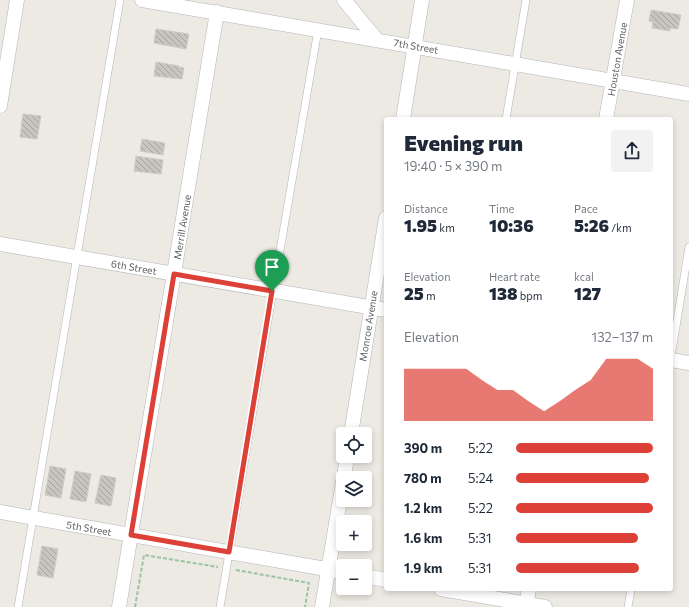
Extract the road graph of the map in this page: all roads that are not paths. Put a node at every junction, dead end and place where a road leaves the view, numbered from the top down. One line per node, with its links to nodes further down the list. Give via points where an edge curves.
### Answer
1 (17, 0): 15 (street)
2 (120, 0): 22 (lane)
3 (142, 0): 8 (street, 7th Street)
4 (344, 0): 10 (street)
5 (422, 0): 11 (street)
6 (526, 0): 12 (lane)
7 (627, 0): 13 (street, Houston Avenue)
8 (217, 12): 9 (street, 7th Street); 23 (street, Merrill Avenue)
9 (318, 30): 10 (street, 7th Street); 24 (lane)
10 (377, 40): 11 (street, 7th Street)
11 (415, 46): 12 (street, 7th Street); 16 (street)
12 (515, 64): 13 (street, 7th Street); 17 (lane)
13 (613, 81): 14 (street, 7th Street); 18 (street, Houston Avenue)
14 (689, 94)
15 (0, 106)
16 (403, 117)
17 (506, 117)
18 (606, 117)
19 (384, 230): 25 (street, Monroe Avenue)
20 (0, 244): 22 (street, 6th Street)
21 (689, 247): 27 (lane)
22 (76, 257): 23 (street, 6th Street); 33 (lane)
23 (174, 274): 24 (street, 6th Street); 34 (street, Merrill Avenue)
24 (272, 291): 25 (street, 6th Street); 35 (lane)
25 (371, 308): 26 (street, 6th Street); 30 (street, Monroe Avenue)
26 (384, 310)
27 (673, 344)
28 (673, 360): 29 (street)
29 (689, 363)
30 (352, 427)
31 (339, 507): 36 (street)
32 (0, 512): 33 (street, 5th Street)
33 (32, 517): 34 (street, 5th Street); 44 (lane)
34 (131, 535): 35 (street, 5th Street); 45 (street, Merrill Avenue)
35 (229, 552): 36 (street, 5th Street); 46 (lane)
36 (329, 570): 37 (street, 5th Street); 47 (street)
37 (336, 571)
38 (372, 577): 39 (street)
39 (384, 580)
40 (452, 591): 43 (street)
41 (529, 591): 43 (street)
42 (631, 591): 49 (lane)
43 (527, 605): 48 (street)
44 (18, 607)
45 (119, 607)
46 (220, 607)
47 (322, 607)
48 (545, 607)
49 (628, 607)

